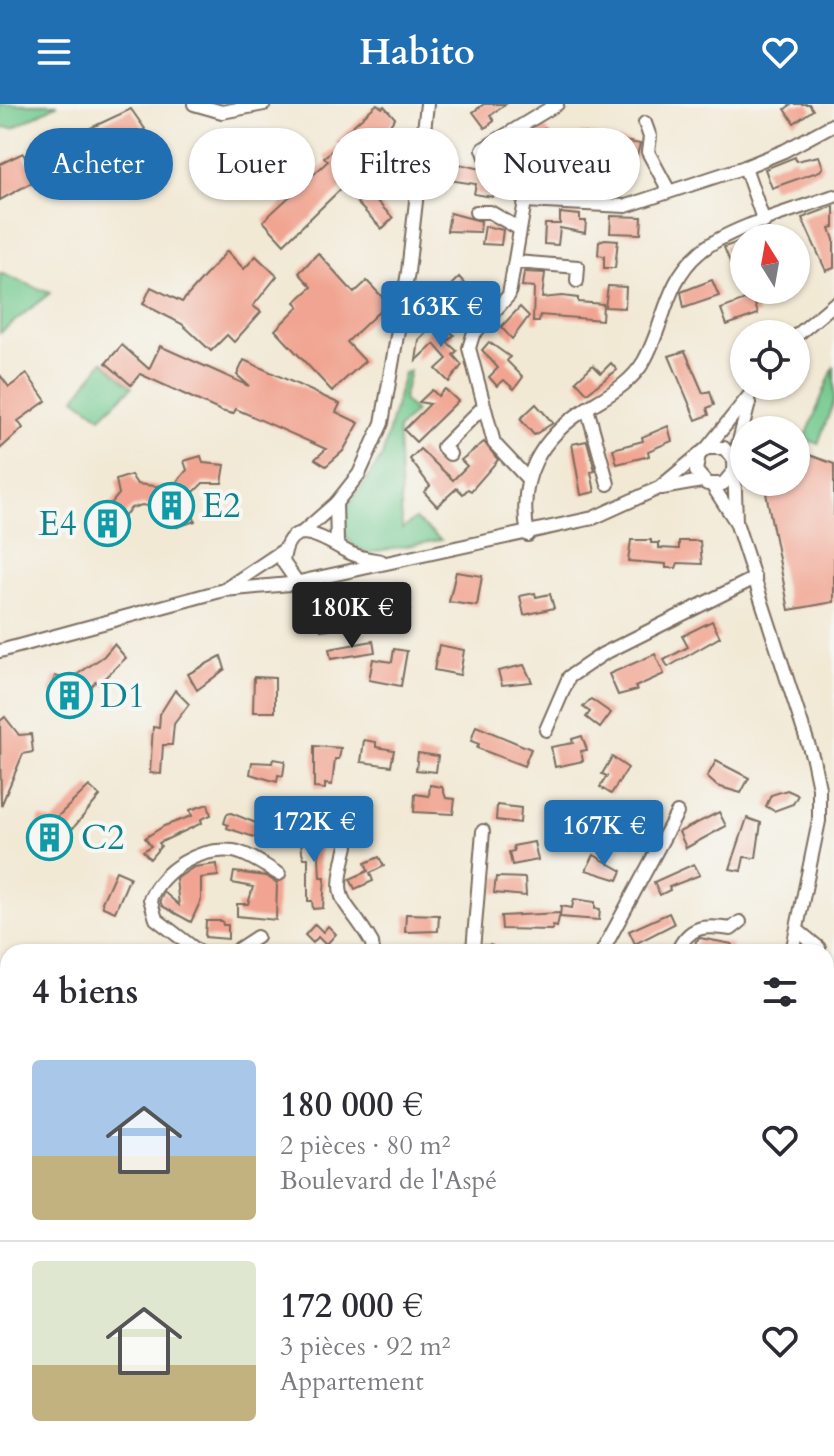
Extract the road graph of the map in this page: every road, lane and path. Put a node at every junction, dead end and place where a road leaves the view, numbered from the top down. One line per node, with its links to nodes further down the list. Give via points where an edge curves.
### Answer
1 (194, 104): 2 (street, via 222,112)
2 (264, 104)
3 (427, 104): 30 (street, via 388,398 371,453)
4 (557, 104): 10 (street, via 483,149)
5 (645, 123): 8 (street, via 648,152)
6 (834, 124): 7 (street)
7 (745, 167): 8 (street); 12 (street)
8 (669, 191): 10 (street, via 626,206)
9 (834, 196): 12 (street)
10 (525, 201): 13 (street)
11 (476, 212): 13 (street, via 490,212)
12 (764, 222): 20 (street, via 699,252 672,284 644,361 618,392)
13 (518, 228): 14 (street)
14 (516, 262): 15 (street, via 578,267); 19 (street, via 509,295 470,342)
15 (577, 281)
16 (834, 304): 17 (street)
17 (810, 324)
18 (749, 400): 21 (street)
19 (484, 406): 22 (street, via 443,447); 25 (street, via 494,443)
20 (587, 408): 25 (street, via 560,428); 27 (street)
21 (703, 451): 23 (street, via 724,448); 26 (street, via 696,471); 28 (street)
22 (450, 454)
23 (730, 459)
24 (730, 473): 26 (street, via 723,484)
25 (526, 477): 33 (street, via 523,507)
26 (707, 483): 28 (street); 31 (street)
27 (608, 484)
28 (659, 488): 33 (street, via 593,518)
29 (735, 496): 31 (street)
30 (336, 503): 32 (street); 34 (street)
31 (736, 522): 38 (street)
32 (303, 532): 34 (street); 35 (street)
33 (528, 535): 36 (street)
34 (338, 544): 36 (street); 37 (street, via 337,565)
35 (284, 550): 39 (street, via 283,562); 40 (street)
36 (385, 562): 37 (street)
37 (330, 575): 39 (street)
38 (755, 578): 42 (street, via 603,654 569,677); 48 (street, via 819,788 819,821)
39 (297, 582): 40 (street)
40 (224, 590): 41 (street)
41 (0, 651)
42 (546, 730)
43 (677, 813): 54 (street)
44 (483, 831): 53 (street)
45 (347, 846): 52 (street, via 337,884)
46 (279, 874): 50 (street, via 236,851 208,853 180,864 157,883 150,899 156,919)
47 (740, 922): 55 (street, via 731,929 693,929)
48 (797, 930): 56 (street); 57 (street)
49 (257, 937): 51 (street)
50 (189, 944)
51 (246, 944)
52 (372, 944)
53 (468, 944)
54 (606, 944)
55 (683, 944)
56 (794, 944)
57 (812, 944)
58 (585, 1456): 59 (street)
59 (604, 1456)

